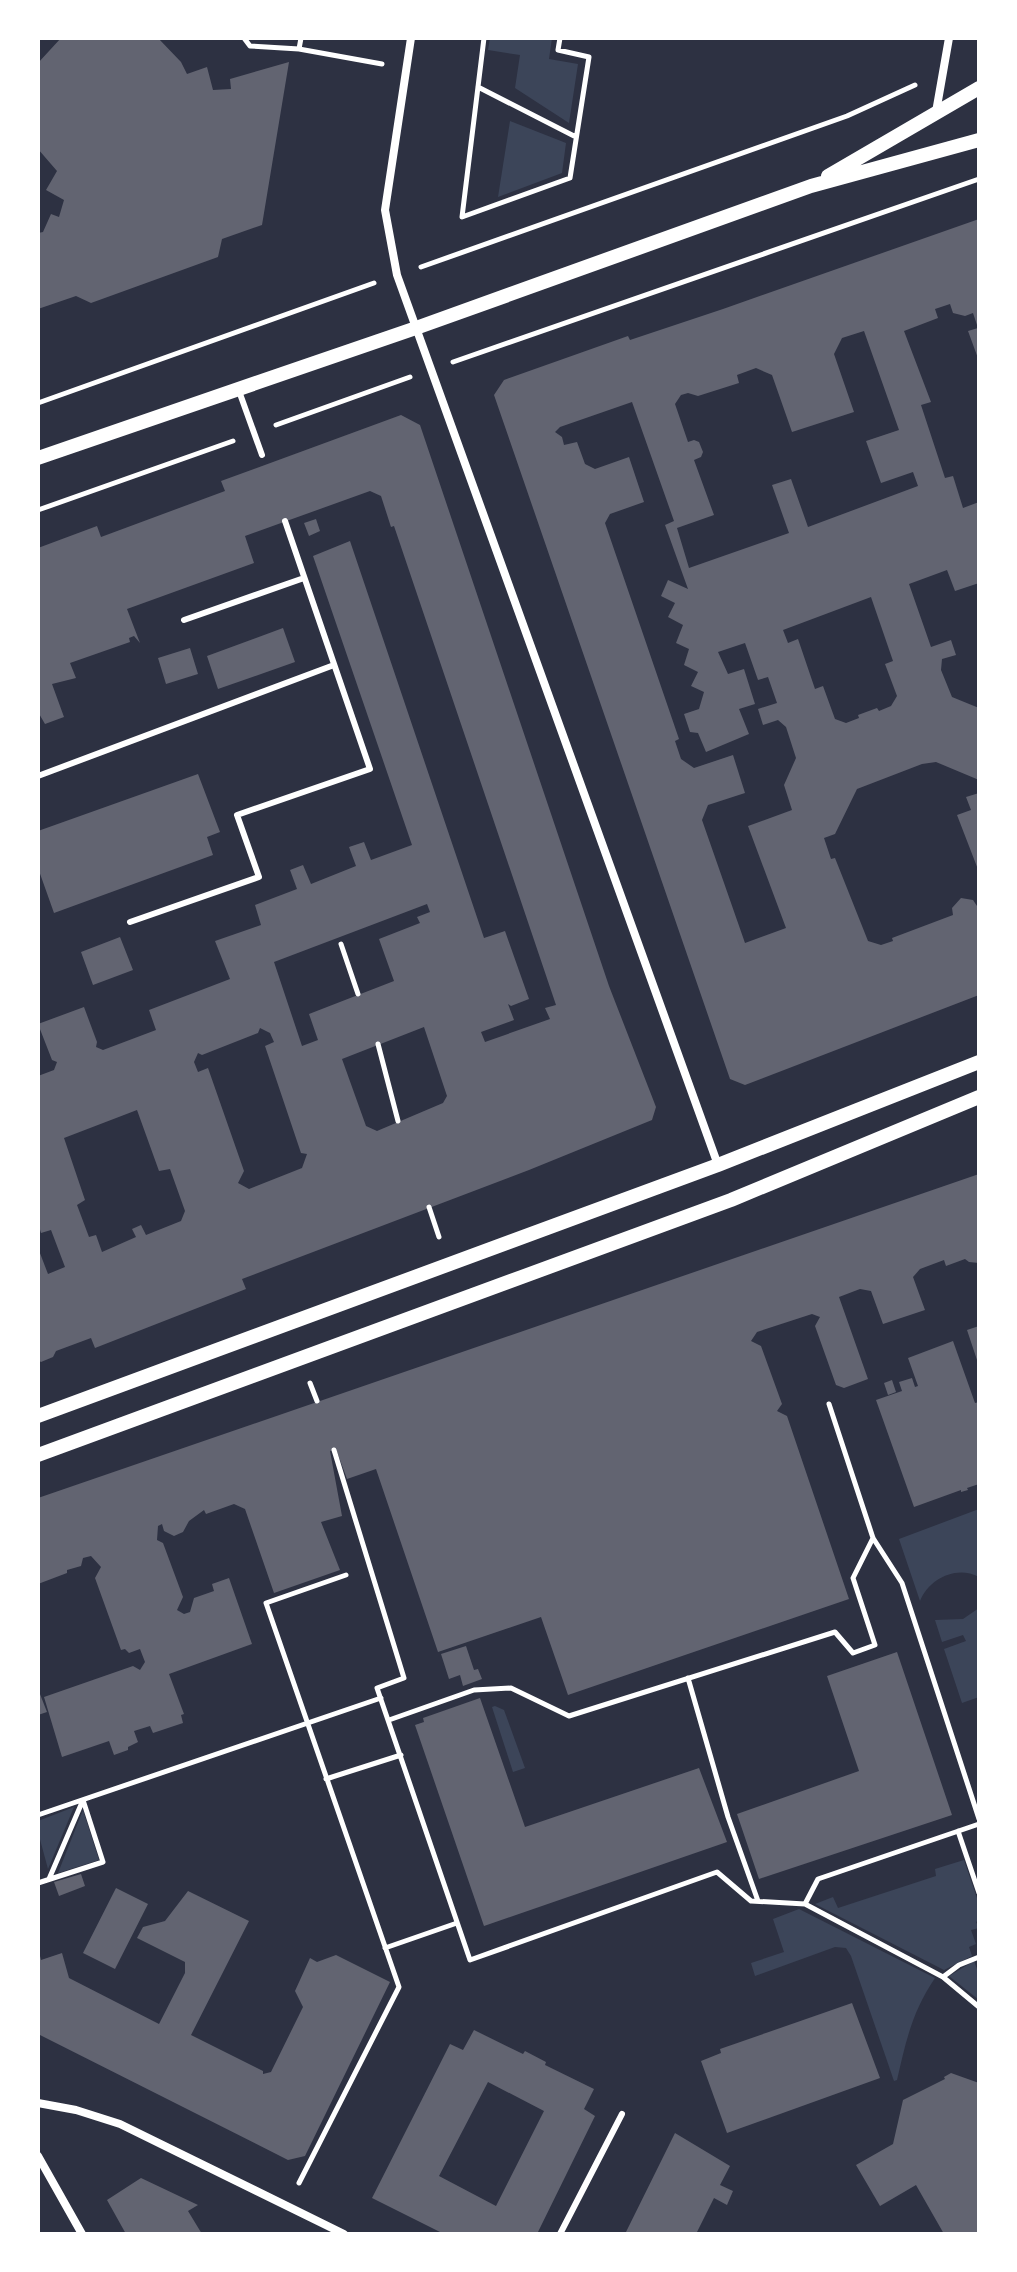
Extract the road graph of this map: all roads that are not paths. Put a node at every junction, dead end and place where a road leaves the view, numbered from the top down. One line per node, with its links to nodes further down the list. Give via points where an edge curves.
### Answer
1 (411, 38): 7 (street, via 385,210 397,275)
2 (949, 38): 4 (street)
3 (979, 88): 4 (street)
4 (936, 113): 6 (street)
5 (979, 140): 6 (street)
6 (811, 186): 7 (street)
7 (416, 328): 8 (street); 19 (street)
8 (238, 389): 9 (lane); 10 (street)
9 (262, 455)
10 (38, 458)
11 (285, 521): 12 (lane)
12 (304, 578): 13 (lane); 14 (lane)
13 (184, 620)
14 (334, 665): 15 (lane); 16 (lane, via 370,769 237,815 259,877)
15 (38, 776)
16 (130, 922)
17 (979, 1062): 19 (street)
18 (979, 1097): 21 (street, via 731,1200)
19 (718, 1165): 20 (street)
20 (38, 1416)
21 (38, 1455)
22 (38, 2103): 26 (street, via 120,2124)
23 (622, 2114): 27 (lane)
24 (38, 2156): 25 (street)
25 (82, 2234)
26 (344, 2234)
27 (560, 2234)

